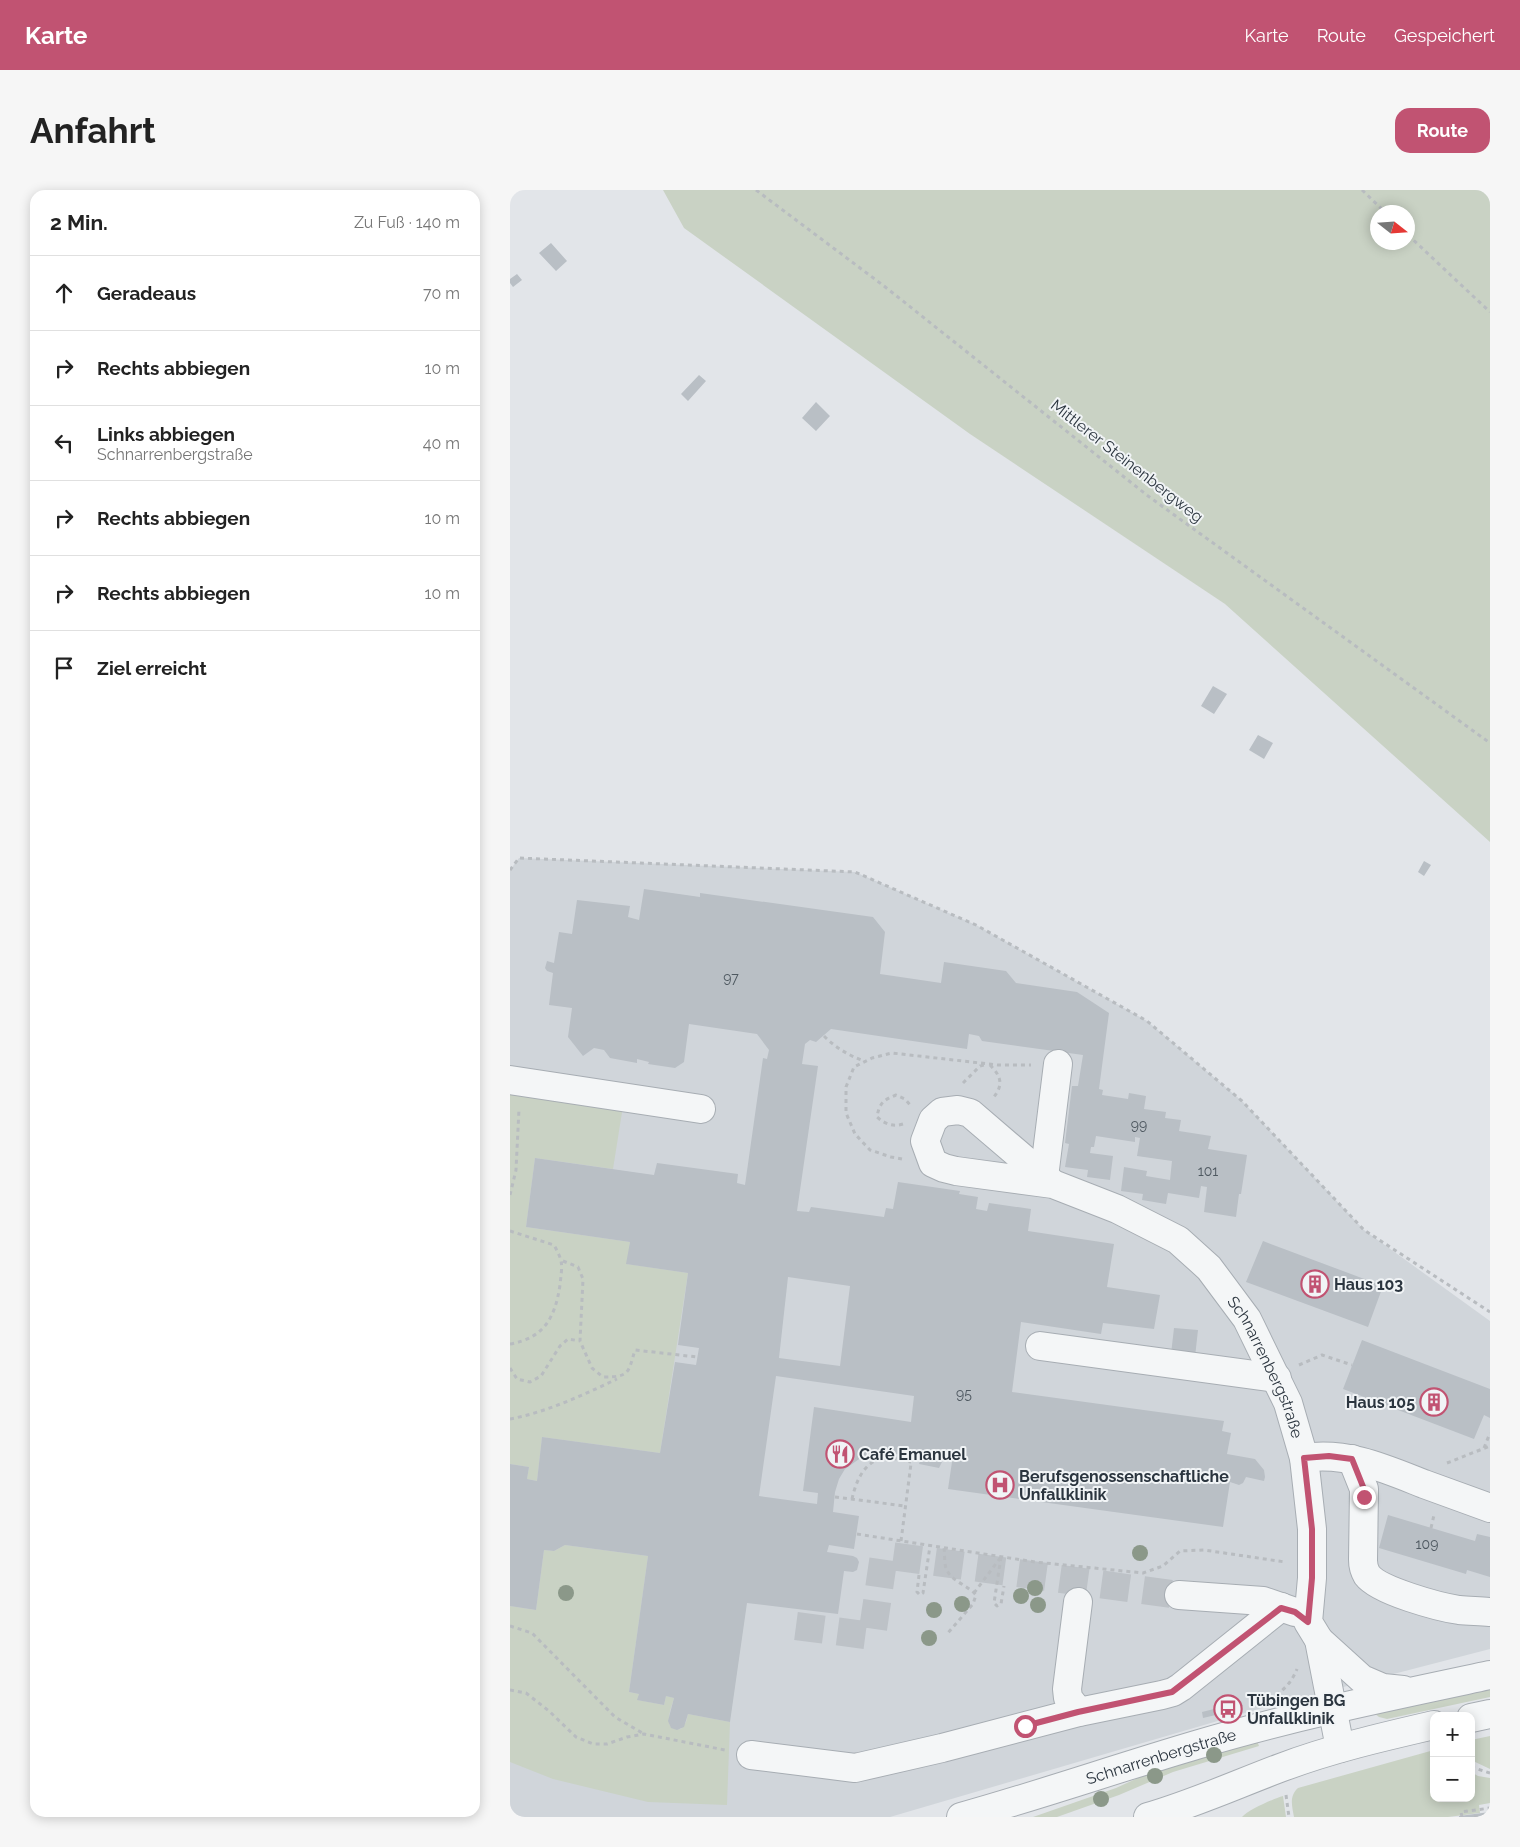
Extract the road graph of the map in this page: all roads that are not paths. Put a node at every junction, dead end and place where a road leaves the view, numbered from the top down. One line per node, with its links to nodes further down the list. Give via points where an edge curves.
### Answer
1 (1058, 1064): 4 (street)
2 (513, 1080): 3 (street)
3 (701, 1109)
4 (1048, 1180): 4 (street, Schnarrenbergstraße, via 944,1168 933,1163 925,1141 933,1120 942,1112 958,1110 970,1114); 6 (street, Schnarrenbergstraße, via 1117,1209 1178,1240 1209,1268 1247,1319)
5 (1040, 1346): 6 (street)
6 (1277, 1378): 7 (street, Schnarrenbergstraße)
7 (1304, 1458): 8 (street, via 1329,1456); 14 (street, Schnarrenbergstraße, via 1312,1529)
8 (1352, 1459): 9 (street); 13 (street, via 1364,1489 1363,1560 1368,1576 1383,1588 1400,1594 1458,1610)
9 (1490, 1508)
10 (1179, 1595): 12 (street, via 1263,1601)
11 (1078, 1602): 18 (street, via 1067,1689 1068,1698)
12 (1281, 1608): 14 (street, via 1295,1612); 18 (street, via 1172,1692)
13 (1490, 1612)
14 (1314, 1631): 16 (street, via 1362,1679 1383,1688); 17 (street, Schnarrenbergstraße)
15 (1490, 1675): 16 (street, Schnarrenbergstraße)
16 (1414, 1691): 17 (street, Schnarrenbergstraße)
17 (1333, 1708): 22 (street, Schnarrenbergstraße); 24 (street, Schnarrenbergstraße, via 1195,1745)
18 (1078, 1712): 23 (street, via 854,1768)
19 (1490, 1714): 20 (street)
20 (1475, 1717)
21 (1430, 1726): 22 (street)
22 (1340, 1748): 26 (street)
23 (751, 1755)
24 (981, 1813): 25 (street, Schnarrenbergstraße)
25 (961, 1817)
26 (1148, 1817)

